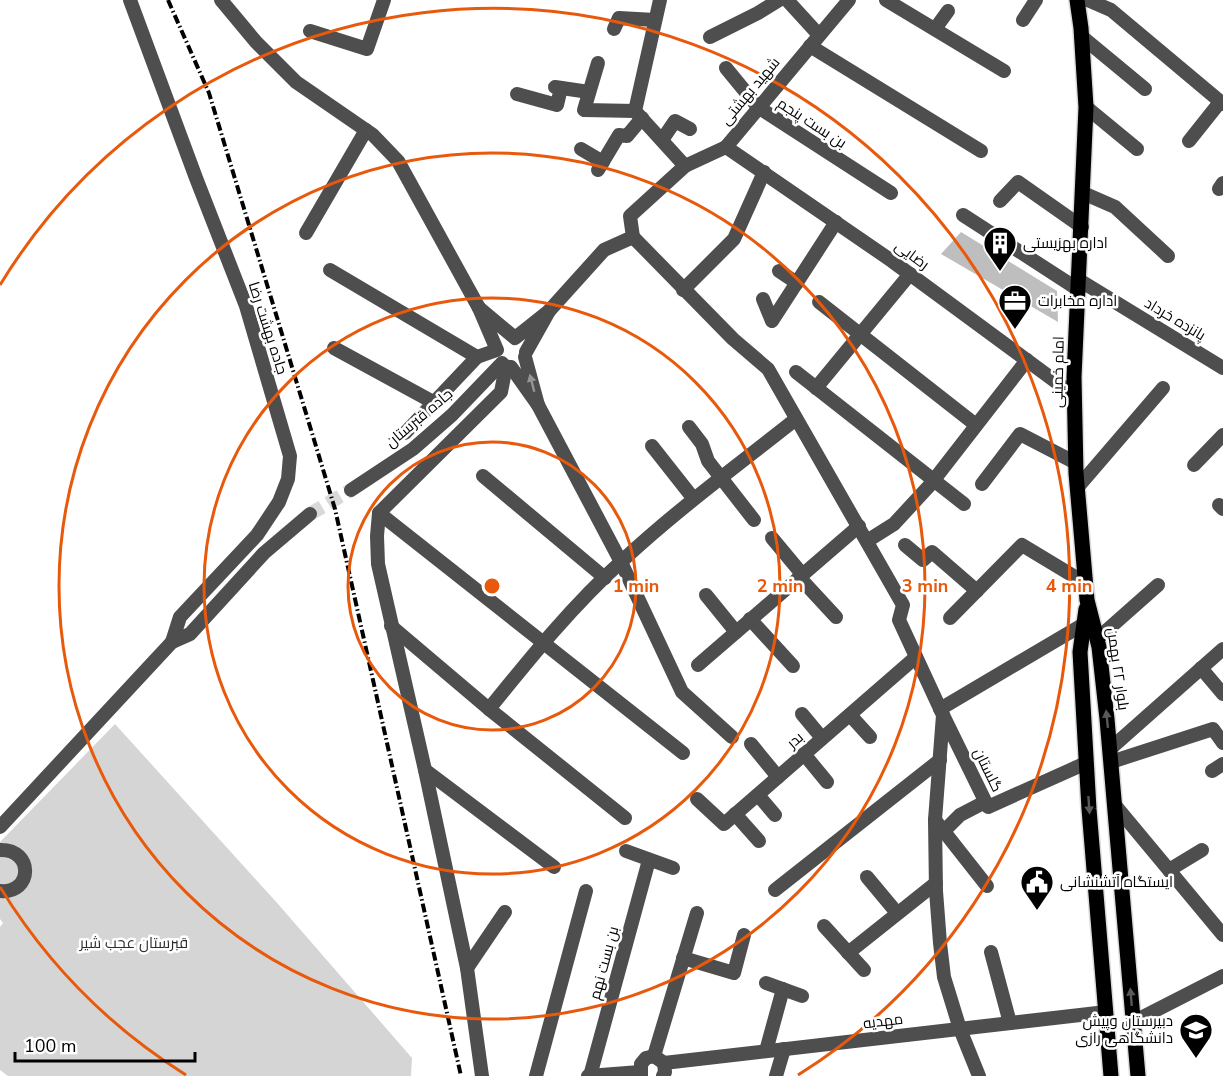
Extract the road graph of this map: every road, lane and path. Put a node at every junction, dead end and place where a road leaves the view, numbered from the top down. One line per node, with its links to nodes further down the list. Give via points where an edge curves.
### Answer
1 (129, 0): 112 (street, جاده بهشت رضا, via 246,306 290,456 288,479 279,501 257,536 180,617)
2 (221, 0): 32 (street, via 296,82)
3 (384, 0): 17 (street, via 368,49)
4 (660, 0): 13 (street)
5 (778, 0): 19 (street)
6 (787, 0): 20 (street)
7 (849, 0): 20 (street, شهید بهشتی)
8 (886, 0): 16 (street)
9 (1036, 0): 14 (street)
10 (1077, 0): 18 (main road, امام خمینی)
11 (1088, 0): 27 (street, via 1111,10)
12 (948, 11): 16 (street)
13 (655, 20): 15 (street, via 619,18); 30 (street)
14 (1023, 20)
15 (614, 29)
16 (934, 29): 23 (street)
17 (310, 31)
18 (1081, 36): 24 (street); 28 (main road, امام خمینی)
19 (710, 38)
20 (815, 40): 29 (street, شهید بهشتی); 38 (street)
21 (598, 63): 25 (street)
22 (726, 68): 29 (street, بن بست پنجم)
23 (1004, 71)
24 (1145, 89)
25 (589, 92): 26 (street, via 558,88 557,105); 30 (street, via 584,110)
26 (518, 94)
27 (1222, 103): 34 (street)
28 (1086, 106): 37 (street); 41 (main road, امام خمینی)
29 (758, 107): 35 (street, شهید بهشتی); 42 (street, بن بست پنجم)
30 (639, 115): 33 (street); 36 (street, via 627,136 619,135 600,166)
31 (690, 129): 33 (street, via 675,121)
32 (366, 130): 47 (street); 58 (street, via 398,161)
33 (662, 140): 39 (street)
34 (1189, 141)
35 (726, 147): 39 (street, شهید بهشتی); 40 (street, رضایی)
36 (581, 149)
37 (1137, 149)
38 (981, 151)
39 (685, 166): 48 (street, شهید بهشتی, via 630,216)
40 (765, 172): 45 (street, رضایی); 55 (street, via 734,238)
41 (1083, 193): 46 (main road, امام خمینی); 49 (street, via 1115,207)
42 (891, 194)
43 (1000, 201): 46 (street, via 1018,182)
44 (963, 215): 54 (street)
45 (836, 222): 52 (street, رضایی); 53 (street)
46 (1082, 227): 54 (main road, امام خمینی)
47 (306, 234)
48 (633, 237): 55 (street, گلستان); 59 (street, via 604,250)
49 (1168, 256)
50 (330, 270): 64 (street)
51 (779, 271): 53 (street)
52 (910, 274): 60 (street); 65 (street, رضایی)
53 (797, 283): 56 (street, via 772,321)
54 (1079, 285): 67 (street, پانزده خرداد); 71 (main road, امام خمینی)
55 (683, 290): 74 (street, گلستان, via 768,369)
56 (763, 299)
57 (819, 302): 60 (street)
58 (480, 308): 61 (street); 66 (street)
59 (549, 311): 61 (street); 63 (street)
60 (861, 334): 69 (street); 75 (street)
61 (515, 338): 63 (street, via 523,344); 66 (street, via 502,342)
62 (334, 348): 72 (street)
63 (526, 355): 66 (street, via 520,365); 73 (street, one-way to 63)
64 (477, 357): 66 (street); 72 (street)
65 (1027, 360): 71 (street, رضایی); 75 (street)
66 (504, 362): 73 (street); 87 (street, جاده قبرستان, via 453,415 412,449); 90 (street, via 501,392)
67 (1223, 368)
68 (796, 372): 69 (street)
69 (816, 388): 84 (street)
70 (1163, 388): 86 (street)
71 (1074, 395): 80 (main road, امام خمینی)
72 (433, 402): 77 (street)
73 (538, 405): 97 (street)
74 (796, 419): 83 (street); 93 (street, گلستان)
75 (976, 425): 84 (street)
76 (689, 428): 83 (street)
77 (405, 433)
78 (1223, 435): 81 (street)
79 (652, 446): 88 (street)
80 (1076, 463): 85 (street, via 1020,434); 86 (main road, امام خمینی)
81 (1194, 465)
82 (483, 476): 99 (street)
83 (720, 477): 88 (street); 92 (street)
84 (933, 481): 89 (street); 95 (street, via 894,524)
85 (982, 484)
86 (1077, 488): 100 (main road, امام خمینی)
87 (351, 490)
88 (693, 498): 97 (street)
89 (964, 504)
90 (379, 513): 109 (street, via 378,564); 113 (street)
91 (310, 514): 112 (street, via 264,553 190,634)
92 (754, 520)
93 (859, 526): 95 (street, گلستان); 98 (street)
94 (772, 538): 98 (street)
95 (867, 541): 115 (street, گلستان, via 903,605 899,620)
96 (905, 545): 102 (street, via 923,560 932,552)
97 (621, 562): 99 (street); 125 (street, via 682,692)
98 (800, 576): 105 (street); 107 (street)
99 (605, 578): 113 (street)
100 (1085, 583): 102 (street, via 1022,545); 104 (main road, امام خمینی)
101 (1158, 585): 111 (street)
102 (977, 591): 106 (street)
103 (706, 595): 110 (street)
104 (1087, 600): 108 (main road, بلوار ۲۲ بهمن); 111 (main road, بلوار ۲۲ بهمن)
105 (836, 618)
106 (950, 618)
107 (750, 619): 110 (street); 117 (street)
108 (1084, 624): 121 (street); 133 (main road, بلوار ۲۲ بهمن, via 1080,652)
109 (391, 626): 120 (street); 134 (street)
110 (736, 632): 116 (street)
111 (1097, 639): 131 (main road, بلوار ۲۲ بهمن, one-way to 111)
112 (172, 642): 145 (street)
113 (543, 642): 120 (street); 129 (street)
114 (1223, 649): 118 (street)
115 (916, 657): 121 (street, گلستان); 123 (street, بدر)
116 (698, 664)
117 (793, 666)
118 (1201, 668): 119 (street); 131 (street)
119 (1223, 694)
120 (489, 709): 143 (street)
121 (942, 712): 132 (street); 139 (street, گلستان)
122 (802, 714): 126 (street)
123 (850, 715): 124 (street); 126 (street, بدر)
124 (870, 737)
125 (732, 738)
126 (822, 738): 130 (street, بدر)
127 (1223, 743): 131 (street, via 1213,729)
128 (751, 744): 135 (street)
129 (684, 753)
130 (804, 754): 135 (street, بدر); 136 (street)
131 (1110, 756): 140 (main road, بلوار ۲۲ بهمن)
132 (940, 760): 144 (street); 157 (street)
133 (1086, 763): 139 (street, گلستان, via 988,807); 175 (main road, بلوار ۲۲ بهمن, one-way to 175)
134 (425, 770): 151 (street); 169 (street)
135 (778, 777): 137 (street, بدر)
136 (827, 782)
137 (758, 795): 141 (street, بدر); 142 (street)
138 (697, 799): 141 (street, via 724,824)
139 (985, 802): 144 (street)
140 (1114, 804): 153 (street); 176 (main road, بلوار ۲۲ بهمن, one-way to 140)
141 (735, 814): 146 (street)
142 (775, 815)
143 (625, 818)
144 (939, 826): 155 (street); 156 (street)
145 (0, 827)
146 (759, 841)
147 (0, 850): 158 (street, via 14,852 25,869 17,888)
148 (1202, 850): 153 (street)
149 (626, 851): 150 (street)
150 (649, 860): 152 (street); 185 (street, بن بست نهم)
151 (554, 867)
152 (673, 868)
153 (1169, 870): 165 (street)
154 (867, 877): 162 (street)
155 (936, 883): 162 (street); 178 (street, via 944,977)
156 (987, 886)
157 (775, 890)
158 (0, 891)
159 (586, 891): 184 (street)
160 (505, 912): 169 (street)
161 (697, 913): 168 (street)
162 (897, 913): 167 (street)
163 (824, 926): 167 (street)
164 (744, 935): 168 (street, via 734,973)
165 (1223, 935)
166 (991, 952): 177 (street)
167 (848, 953): 170 (street)
168 (683, 958): 181 (street)
169 (467, 968): 183 (street)
170 (864, 970)
171 (1223, 976): 176 (street)
172 (766, 983): 173 (street)
173 (783, 989): 174 (street); 180 (street)
174 (802, 996)
175 (1106, 1012): 177 (street, مهدیه); 188 (main road, بلوار ۲۲ بهمن)
176 (1133, 1022): 189 (main road, بلوار ۲۲ بهمن)
177 (1010, 1023): 178 (street, مهدیه)
178 (960, 1029): 179 (street, مهدیه); 187 (street)
179 (784, 1049): 180 (street, مهدیه); 186 (street)
180 (766, 1051): 181 (street, مهدیه)
181 (660, 1065): 182 (street, via 643,1060)
182 (640, 1074): 185 (street)
183 (482, 1076)
184 (536, 1076)
185 (589, 1076)
186 (776, 1076)
187 (979, 1076)
188 (1111, 1076)
189 (1138, 1076)

